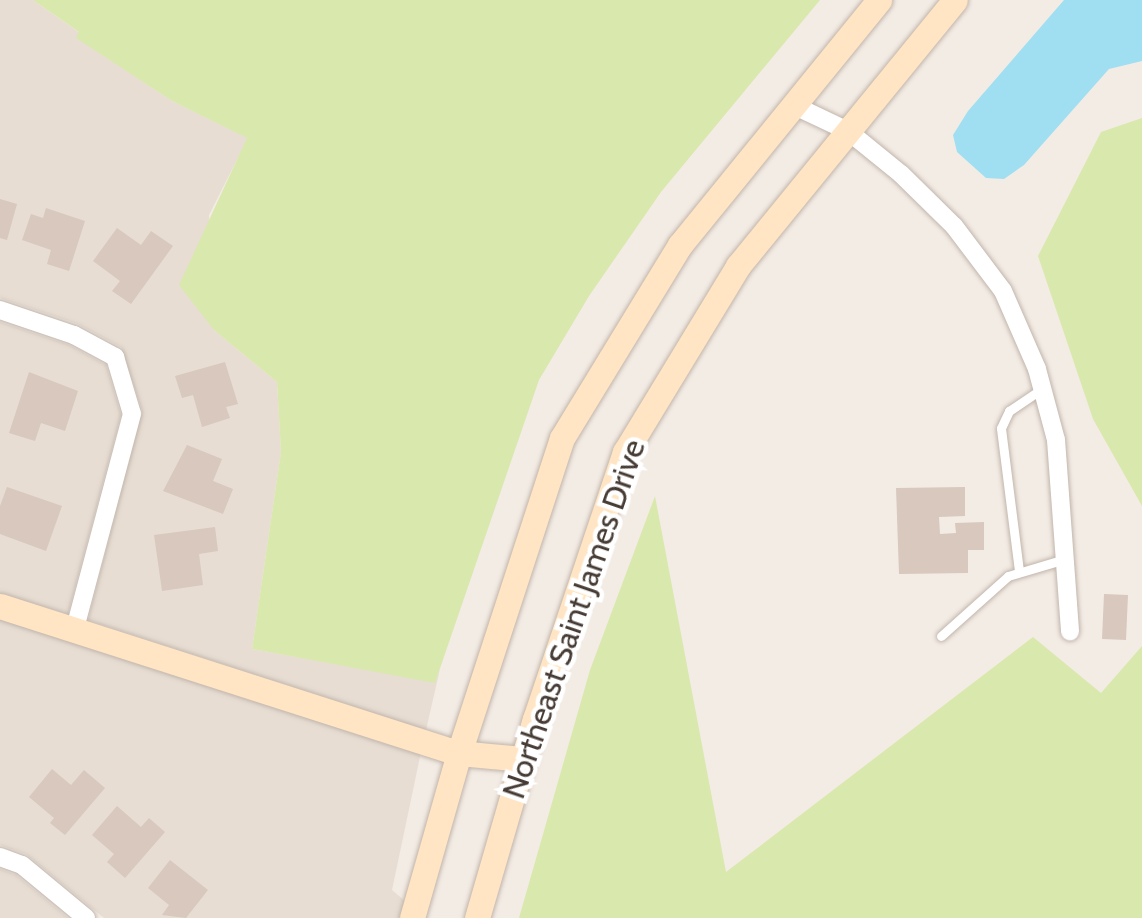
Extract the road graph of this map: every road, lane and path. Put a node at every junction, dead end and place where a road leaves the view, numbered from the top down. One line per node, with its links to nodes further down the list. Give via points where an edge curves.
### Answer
1 (880, 0): 3 (main road, Northeast Saint James Drive)
2 (955, 0): 4 (main road, Northeast Saint James Drive)
3 (794, 106): 4 (street); 13 (main road, Northeast Saint James Drive, via 680,245 562,438)
4 (848, 131): 6 (street, via 954,226 1002,291); 14 (main road, Northeast Saint James Drive, via 738,266 625,452)
5 (0, 310): 10 (street, via 74,334 115,358 132,414)
6 (1042, 390): 7 (street, via 1056,440); 8 (lane, via 1008,411 1001,428)
7 (1065, 559): 8 (lane); 11 (street)
8 (1019, 571): 12 (lane)
9 (0, 606): 10 (main road)
10 (75, 628): 13 (main road)
11 (1070, 631)
12 (940, 636)
13 (459, 753): 14 (main road); 17 (main road, Northeast Saint James Drive)
14 (524, 759): 18 (main road, Northeast Saint James Drive)
15 (0, 857): 16 (street, via 22,865)
16 (86, 918)
17 (412, 918)
18 (478, 918)

